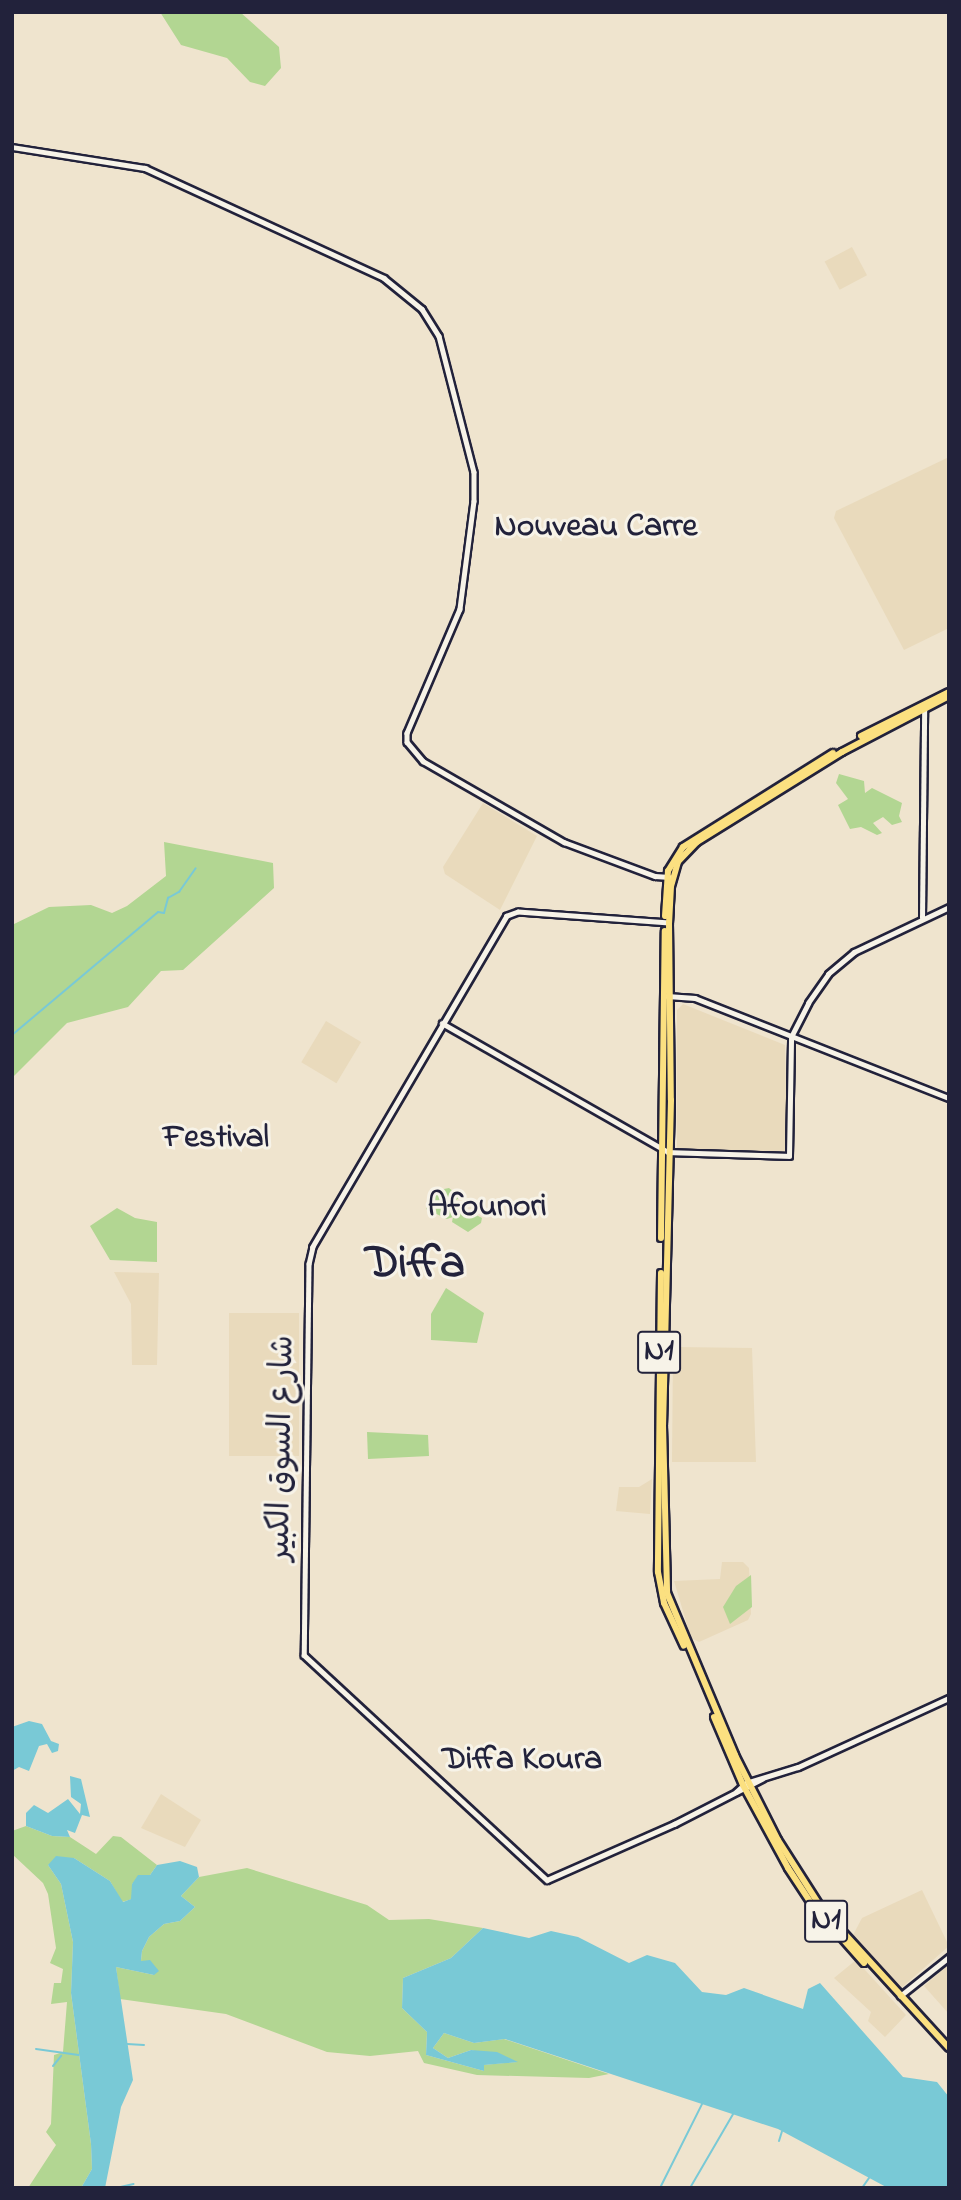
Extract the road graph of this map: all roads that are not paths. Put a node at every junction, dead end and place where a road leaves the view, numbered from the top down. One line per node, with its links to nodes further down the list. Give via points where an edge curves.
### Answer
1 (12, 147): 4 (street, via 145,168 384,278 422,309 439,336 474,472 474,501 460,609 407,742 423,761 564,842)
2 (949, 694): 3 (highway); 4 (highway, via 874,729 694,838 674,858)
3 (924, 709): 4 (highway, via 842,752 697,842); 6 (street)
4 (670, 877): 7 (highway)
5 (949, 906): 6 (street)
6 (922, 919): 10 (street, via 841,961 812,996)
7 (667, 923): 8 (highway, N1); 9 (street, شارع السوق الكبير, via 511,912)
8 (666, 996): 10 (street, via 695,998); 12 (highway, N1)
9 (442, 1023): 12 (street); 14 (street, شارع السوق الكبير, via 311,1253 304,1655 547,1880)
10 (791, 1037): 11 (street); 12 (street, via 789,1156)
11 (949, 1098)
12 (665, 1150): 14 (highway, N1, via 666,1582)
13 (949, 1698): 14 (street, شارع السوق الكبير)
14 (748, 1786): 16 (highway, N1, via 821,1909)
15 (949, 1957): 16 (street)
16 (897, 1995): 17 (highway, N1)
17 (949, 2048)

